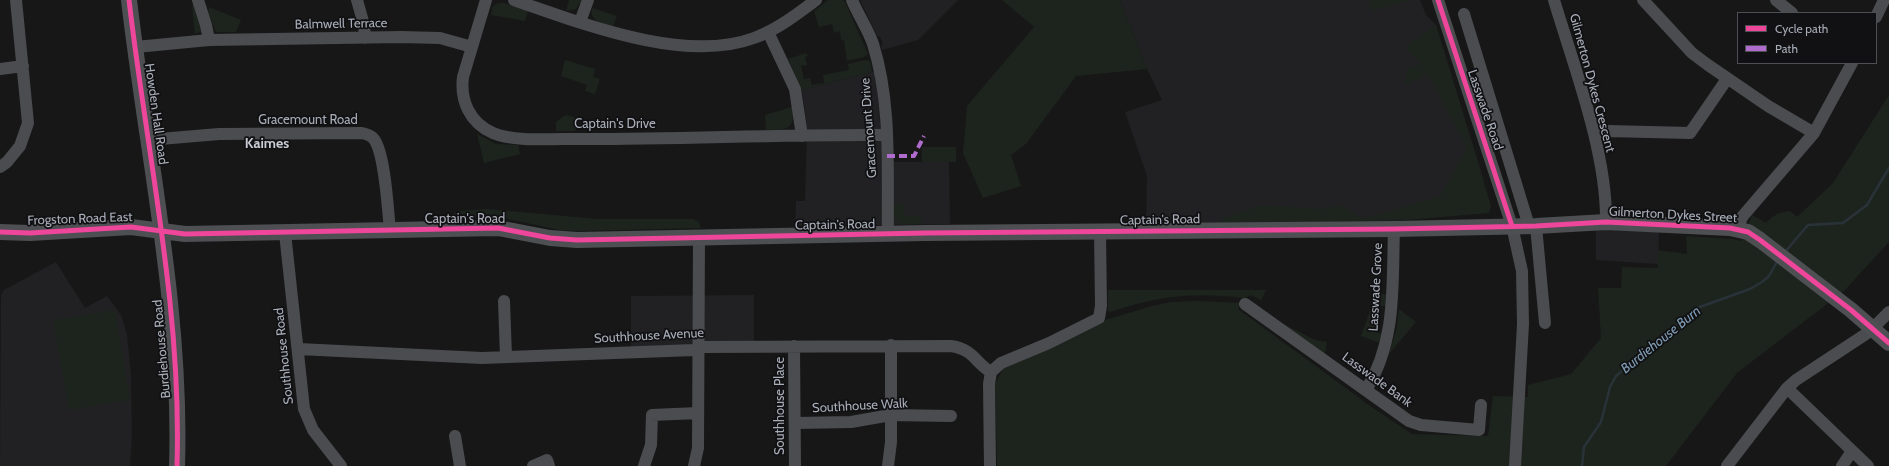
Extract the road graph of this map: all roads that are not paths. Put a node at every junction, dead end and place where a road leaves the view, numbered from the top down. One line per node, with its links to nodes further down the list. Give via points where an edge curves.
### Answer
1 (16, 0): 25 (street)
2 (129, 0): 22 (main road, Howden Hall Road)
3 (198, 0): 21 (street)
4 (357, 0): 20 (street)
5 (486, 0): 23 (street, Captain's Drive)
6 (514, 0): 18 (street)
7 (588, 0): 18 (street)
8 (816, 0): 19 (street)
9 (852, 0): 30 (street, Gracemount Drive, via 876,55 881,78)
10 (1438, 0): 35 (street, Lasswade Road)
11 (1554, 0): 28 (street, Gilmerton Dykes Crescent)
12 (1643, 0): 27 (street, via 1692,52)
13 (1776, 0): 15 (street)
14 (1884, 0): 17 (street)
15 (1791, 12)
16 (1464, 14): 36 (street, Lasswade Road)
17 (1877, 15)
18 (580, 22): 19 (street, via 653,41 694,46 743,42)
19 (768, 32): 31 (street, via 795,89)
20 (365, 38): 21 (street, Balmwell Terrace); 23 (street, Balmwell Terrace, via 440,38)
21 (209, 40): 22 (street, Balmwell Terrace)
22 (136, 47): 32 (main road, Howden Hall Road)
23 (472, 47): 31 (street, Captain's Drive, via 462,83 465,104 481,126 503,137 621,139)
24 (1851, 64): 29 (street)
25 (23, 66): 26 (street); 33 (street, via 28,123 20,146)
26 (0, 69)
27 (1727, 79): 28 (street, via 1690,133); 29 (street)
28 (1594, 133): 34 (street, Gilmerton Dykes Crescent, via 1604,185)
29 (1814, 133): 38 (street, via 1742,217)
30 (886, 135): 31 (street, Captain's Drive); 44 (street, Gracemount Drive)
31 (802, 136)
32 (148, 140): 39 (main road, Howden Hall Road); 40 (street, Gracemount Road, via 219,134 367,135 372,137 378,148 387,186)
33 (0, 167)
34 (1606, 222): 36 (main road, Gilmerton Dykes Street); 38 (main road, Gilmerton Dykes Street)
35 (1512, 226): 36 (main road, Gilmerton Dykes Street); 37 (main road, Captain's Road); 77 (street, Lasswade Road, via 1519,253 1523,288)
36 (1532, 226): 49 (street, Lasswade Road)
37 (1394, 229): 42 (main road, Captain's Road); 59 (street, Lasswade Grove, via 1391,325 1380,364)
38 (1738, 229): 50 (main road, Gilmerton Dykes Street, via 1760,240)
39 (161, 230): 41 (main road, Frogston Road East, via 131,227 30,233); 43 (main road, Captain's Road, via 184,234); 67 (main road, Burdiehouse Road, via 176,364)
40 (390, 231): 43 (main road, Captain's Road); 45 (main road, Captain's Road, via 498,228 550,238 577,240)
41 (0, 232)
42 (1100, 232): 44 (main road, Captain's Road); 57 (street, via 1099,318 1001,363)
43 (285, 233): 55 (street, Southhouse Road)
44 (888, 235): 45 (main road, Captain's Road)
45 (699, 237): 54 (street)
46 (504, 301): 56 (street)
47 (1249, 304): 59 (street, Lasswade Bank)
48 (1889, 312): 50 (street)
49 (1545, 323)
50 (1873, 329): 51 (main road, Gilmerton Dykes Street); 58 (street)
51 (1889, 343)
52 (891, 345): 53 (street, Southhouse Avenue); 57 (street, Southhouse Avenue, via 960,347 973,354 984,368); 62 (street)
53 (794, 346): 54 (street, Southhouse Avenue); 64 (street, Southhouse Place)
54 (698, 348): 56 (street, Southhouse Avenue); 61 (street)
55 (298, 349): 56 (street, Southhouse Avenue, via 436,357); 68 (street, Southhouse Road, via 304,409 313,430)
56 (506, 357)
57 (991, 372): 76 (street)
58 (1787, 388): 66 (street); 78 (street)
59 (1366, 390): 60 (street, Lasswade Bank, via 1409,421 1421,425 1479,430)
60 (1481, 405)
61 (698, 413): 72 (street, via 652,415 651,445); 73 (street, via 698,448)
62 (891, 415): 63 (street, Southhouse Walk); 64 (street, Southhouse Walk, via 851,422); 75 (street)
63 (951, 416)
64 (796, 423): 74 (street, Southhouse Place)
65 (455, 436): 69 (street)
66 (1852, 451): 79 (street); 80 (street)
67 (177, 466)
68 (340, 466)
69 (460, 466)
70 (533, 466): 71 (street, via 547,460)
71 (550, 466)
72 (644, 466)
73 (694, 466)
74 (794, 466)
75 (888, 466)
76 (990, 466)
77 (1515, 466)
78 (1727, 466)
79 (1842, 466)
80 (1868, 466)

